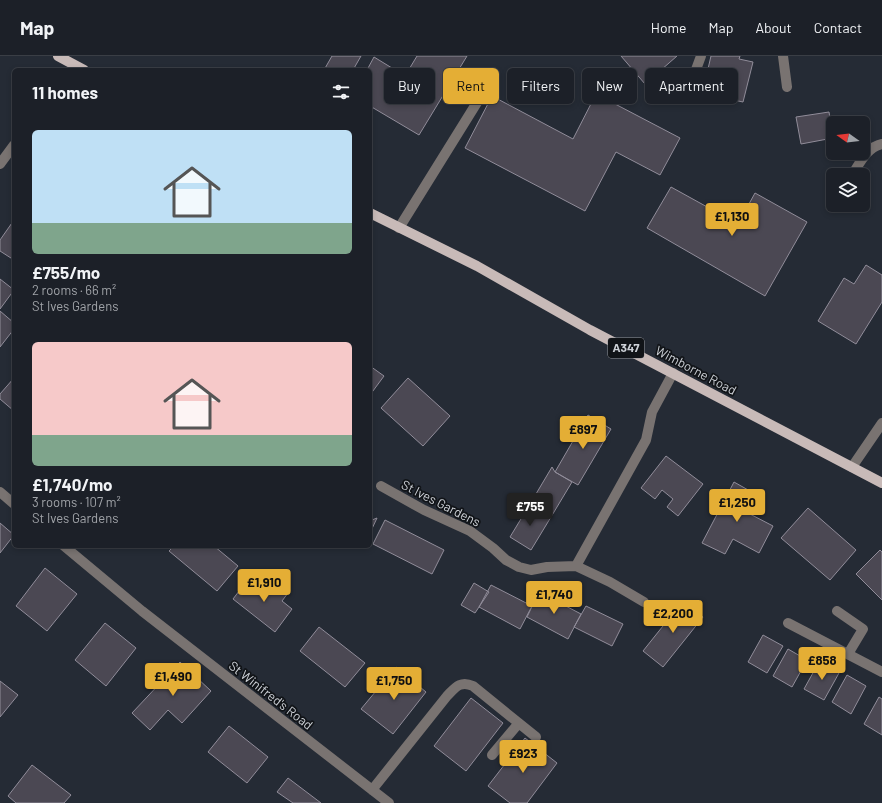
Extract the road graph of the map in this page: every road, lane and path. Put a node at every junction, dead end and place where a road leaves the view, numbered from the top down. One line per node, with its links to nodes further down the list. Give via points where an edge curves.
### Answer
1 (58, 56): 4 (main road)
2 (701, 56): 5 (street)
3 (783, 56): 6 (street)
4 (72, 67)
5 (697, 68)
6 (787, 87)
7 (476, 104): 13 (street)
8 (882, 144): 11 (street, via 875,145)
9 (12, 148): 10 (street)
10 (0, 164)
11 (857, 168)
12 (372, 214): 13 (main road, Wimborne Road / A347)
13 (399, 228): 14 (main road, Wimborne Road / A347, via 477,266 590,330)
14 (673, 373): 16 (main road, Wimborne Road / A347); 22 (street, via 652,412 646,440)
15 (882, 423): 16 (street)
16 (852, 468): 17 (main road, Wimborne Road / A347)
17 (882, 483)
18 (381, 486): 22 (street, St Ives Gardens, via 424,510 470,531 506,560 519,567 531,570)
19 (0, 492): 20 (street)
20 (12, 502)
21 (66, 548): 31 (street, St Winifred's Road, via 142,611)
22 (576, 566): 23 (street, St Ives Gardens)
23 (644, 602)
24 (837, 611): 26 (street, via 863,629)
25 (788, 623): 26 (street)
26 (848, 654): 27 (street)
27 (882, 672)
28 (518, 724): 29 (street); 30 (street); 31 (street, via 473,686 461,684 447,696)
29 (536, 737)
30 (492, 755)
31 (372, 790): 32 (street, St Winifred's Road)
32 (389, 803)

